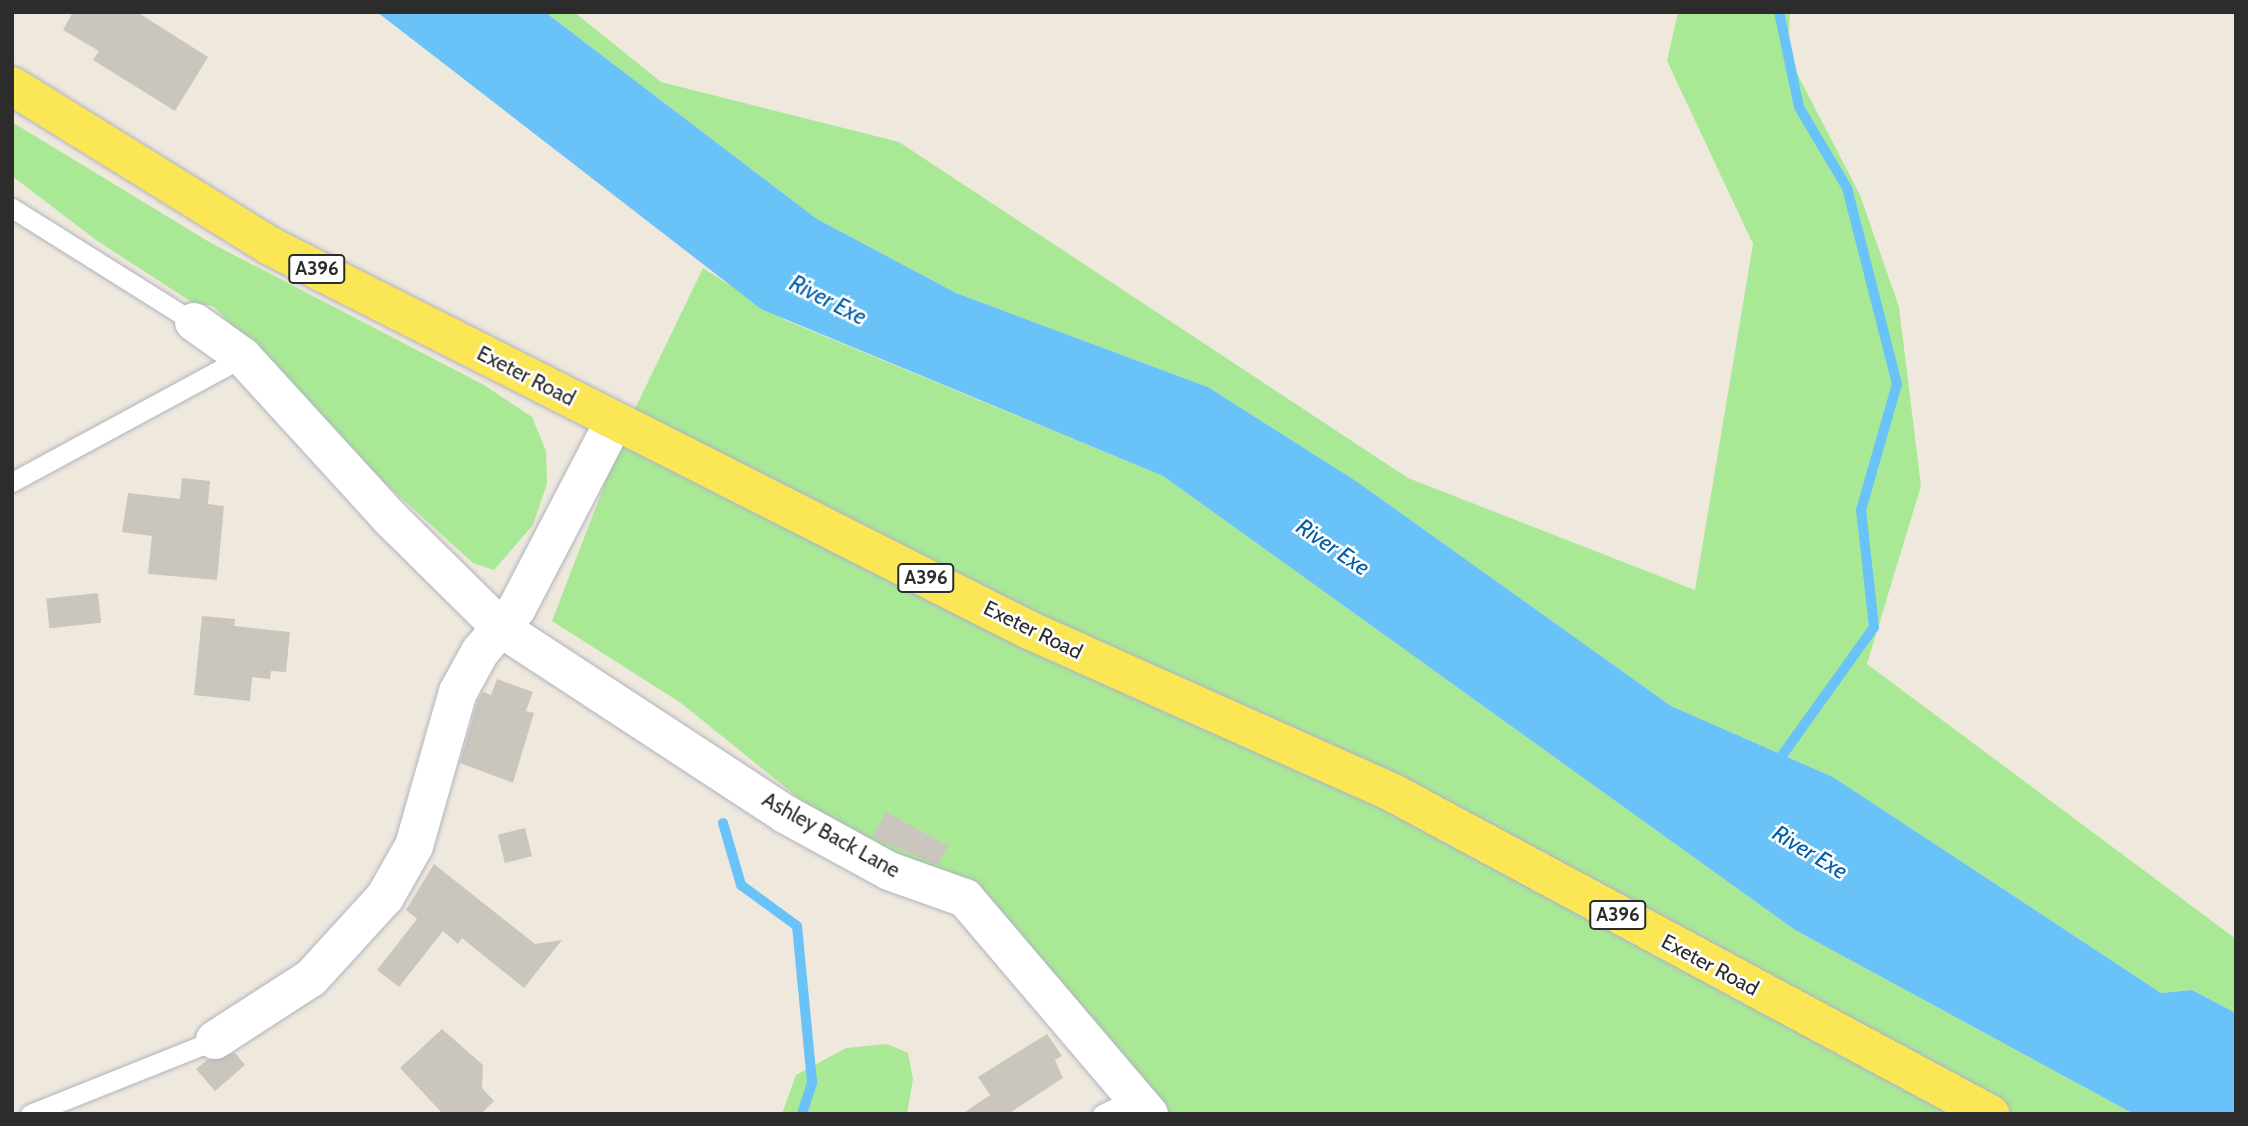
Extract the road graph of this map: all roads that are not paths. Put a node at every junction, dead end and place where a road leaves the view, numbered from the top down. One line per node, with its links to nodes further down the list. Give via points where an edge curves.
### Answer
1 (12, 86): 5 (main road, Exeter Road / A396, via 270,246)
2 (12, 208): 3 (lane)
3 (194, 322): 4 (street)
4 (243, 357): 6 (lane); 7 (street, via 389,517)
5 (614, 422): 7 (street, via 517,608); 12 (main road, Exeter Road / A396, via 1042,636 1395,794)
6 (12, 482)
7 (501, 628): 8 (street, via 458,692 414,846 385,897 311,978); 9 (street, Ashley Back Lane, via 785,814 888,872 965,898)
8 (215, 1040): 10 (lane)
9 (1143, 1105): 11 (lane)
10 (30, 1114)
11 (1102, 1114)
12 (1990, 1114)

